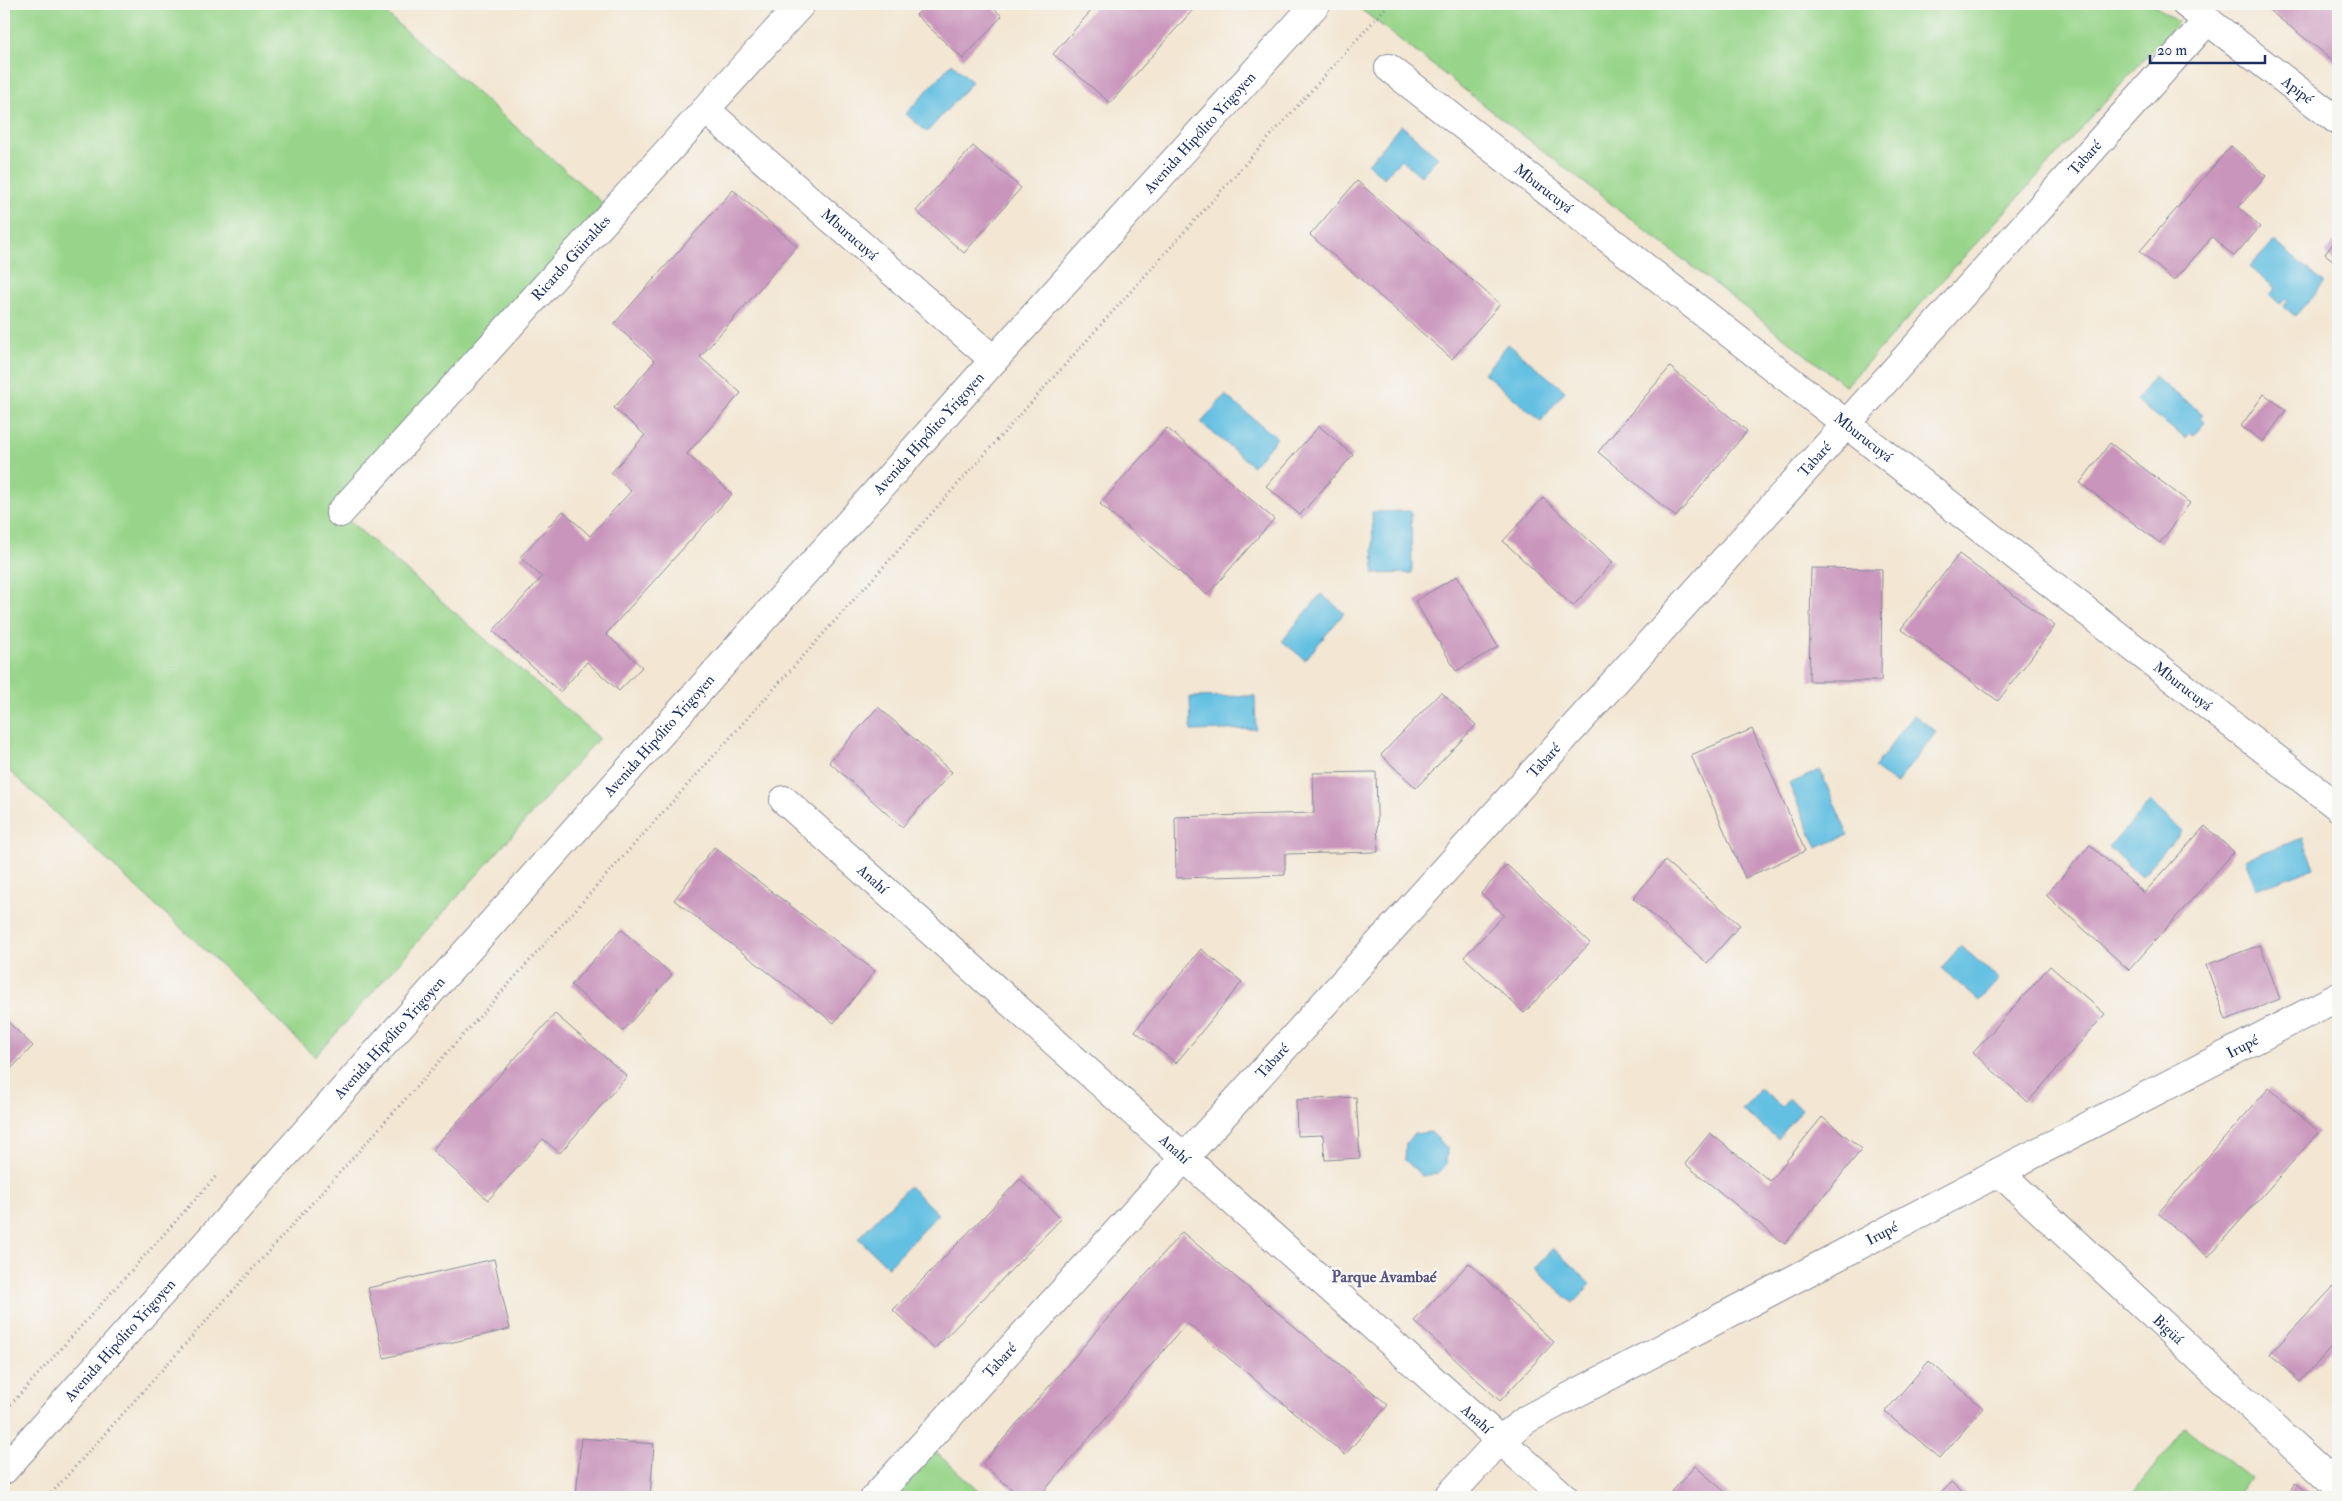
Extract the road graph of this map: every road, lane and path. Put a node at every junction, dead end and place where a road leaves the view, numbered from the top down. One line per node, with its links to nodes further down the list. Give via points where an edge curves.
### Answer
1 (801, 4): 7 (street, Ricardo Güiraldes)
2 (1316, 4): 9 (street, Avenida Hipólito Yrigoyen)
3 (1389, 4): 22 (path)
4 (2186, 4): 5 (street, Apipé)
5 (2208, 20): 8 (street, Apipé); 10 (street, Tabaré)
6 (1389, 68): 10 (street, Mburucuyá)
7 (706, 110): 9 (street, Mburucuyá); 11 (street, Ricardo Güiraldes)
8 (2338, 121)
9 (994, 360): 20 (street, Avenida Hipólito Yrigoyen)
10 (1848, 424): 13 (street, Mburucuyá); 15 (street, Tabaré)
11 (340, 513)
12 (784, 800): 15 (street, Anahí)
13 (2338, 807)
14 (2338, 997): 16 (street, Irupé)
15 (1185, 1158): 19 (street, Anahí); 23 (street, Tabaré)
16 (1999, 1172): 19 (street, Irupé, via 1527,1419); 21 (street, Bigüá)
17 (218, 1174): 18 (path)
18 (4, 1412)
19 (1500, 1440): 24 (street, Irupé); 25 (street, Anahí)
20 (4, 1470)
21 (2338, 1487)
22 (48, 1497)
23 (875, 1497)
24 (1448, 1497)
25 (1564, 1497)

